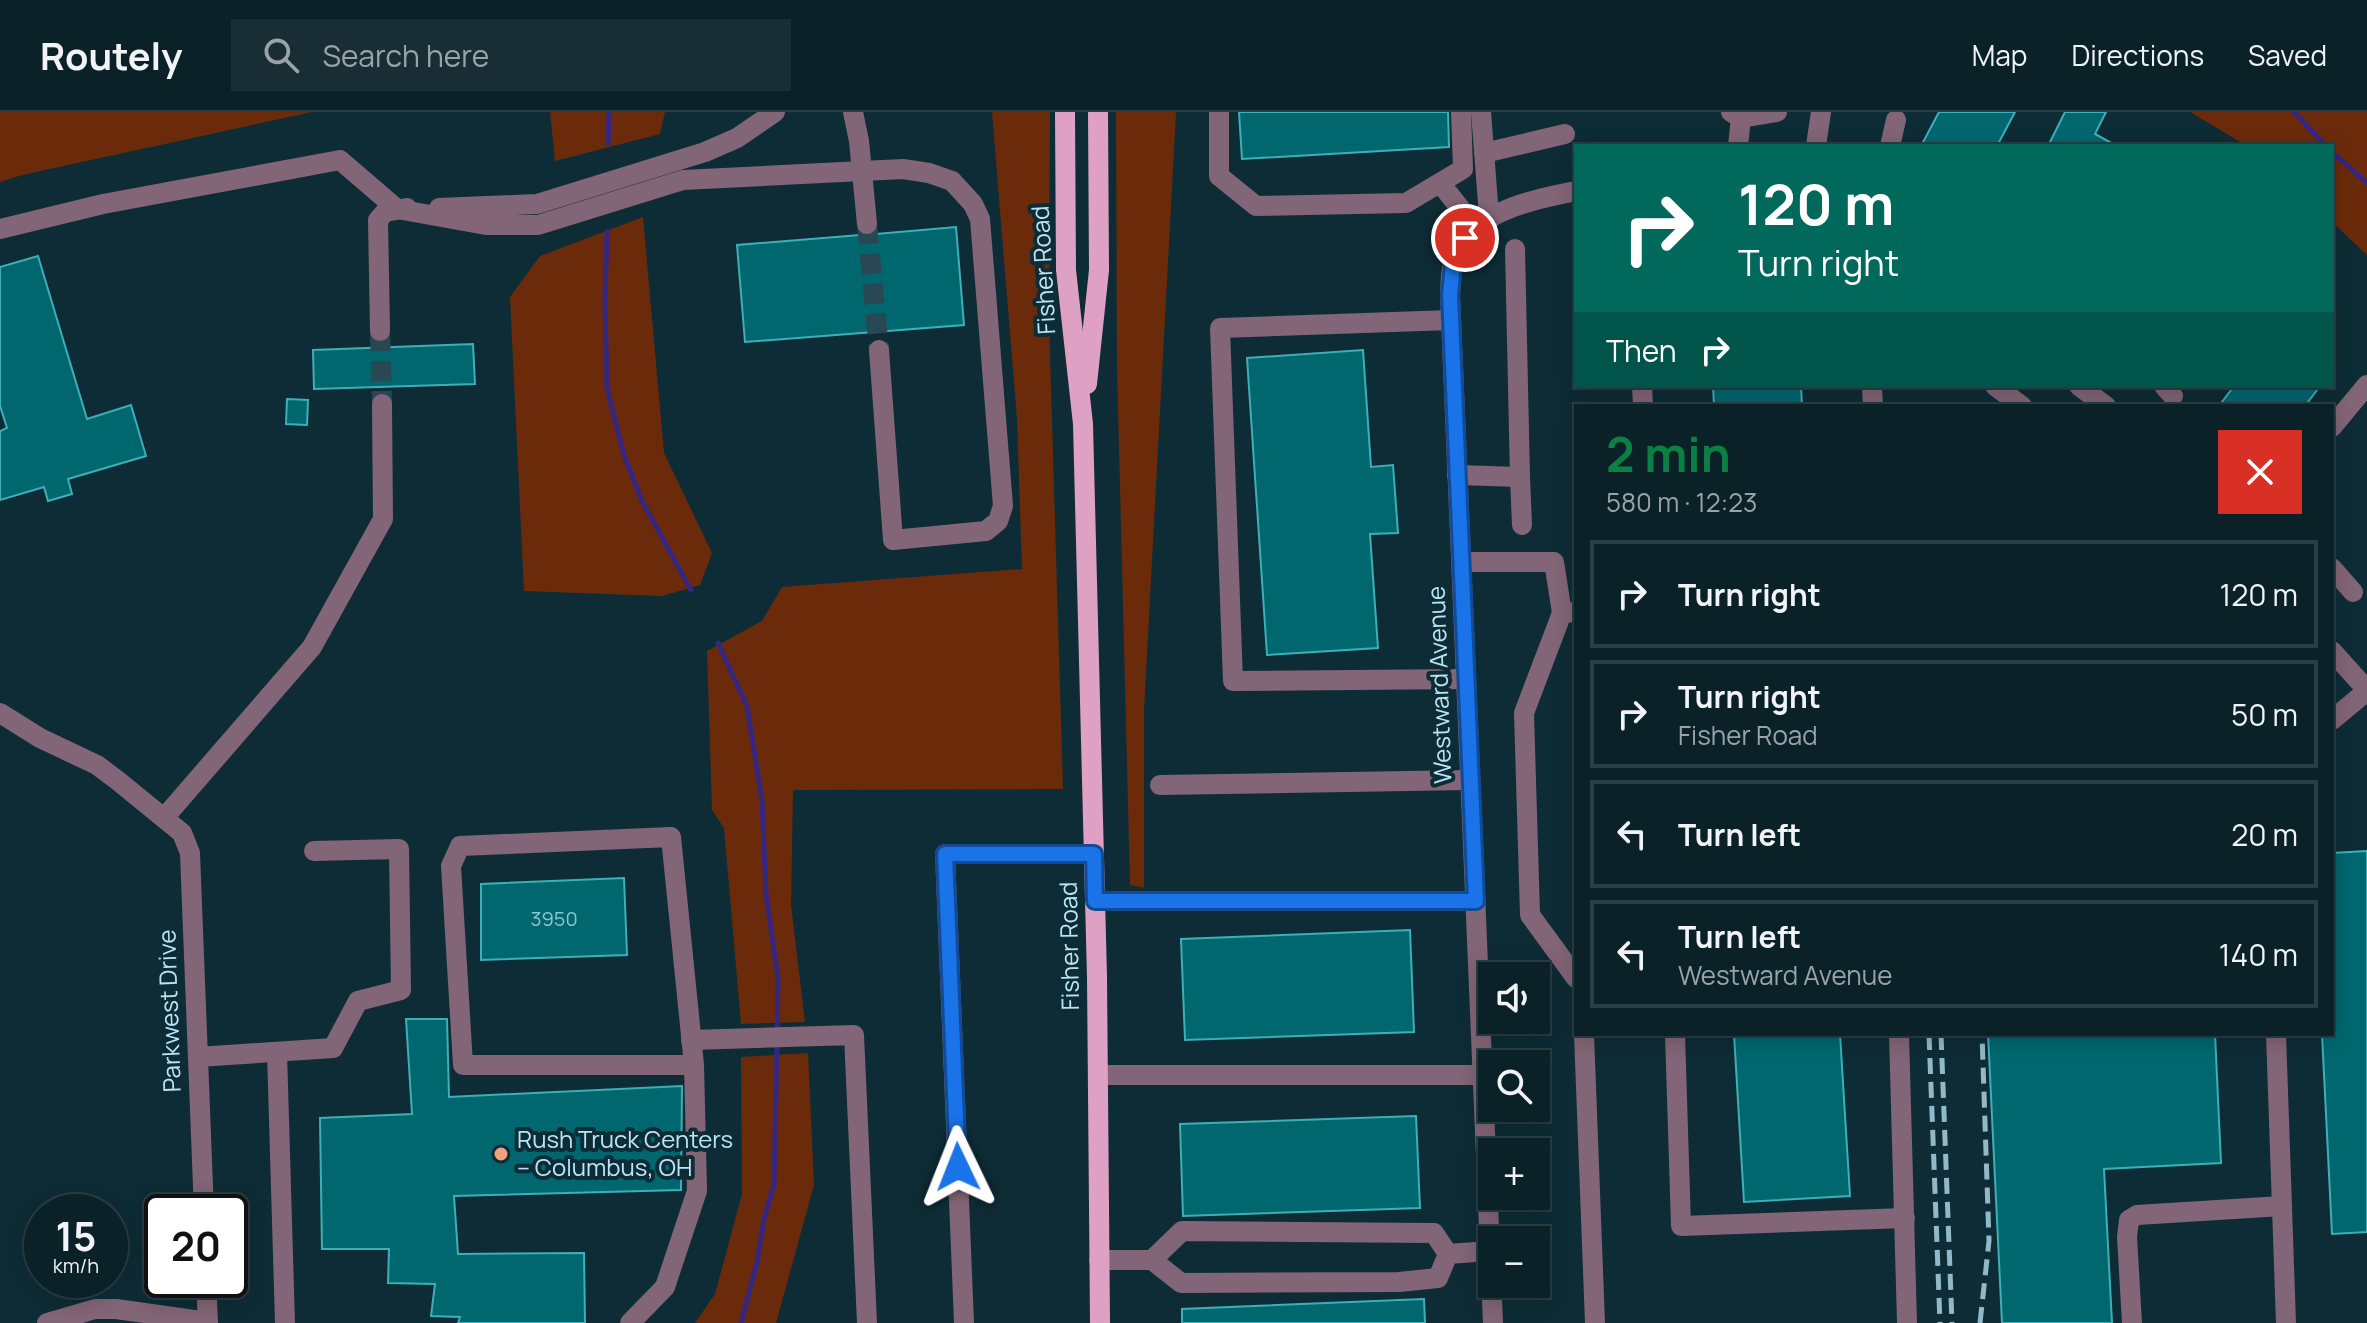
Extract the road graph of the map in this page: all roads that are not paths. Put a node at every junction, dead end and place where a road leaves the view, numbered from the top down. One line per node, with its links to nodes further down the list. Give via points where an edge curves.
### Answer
1 (775, 112): 20 (street, via 705,152 537,204)
2 (853, 112): 17 (street)
3 (1065, 112): 34 (main road, Fisher Road, via 1066,270)
4 (1098, 112): 34 (main road, Fisher Road, via 1099,270)
5 (1219, 112): 18 (street, via 1219,176 1256,206 1406,203)
6 (1461, 112): 18 (street, via 1463,169)
7 (1481, 112): 16 (street)
8 (1777, 112): 10 (street)
9 (1821, 112): 14 (street)
10 (1736, 115): 13 (street)
11 (1896, 120): 15 (street)
12 (1565, 134): 16 (street)
13 (1738, 144)
14 (1816, 144)
15 (1890, 144)
16 (1484, 153): 22 (street)
17 (862, 169): 20 (street, via 683,180 538,225 486,225); 21 (street); 27 (street, via 903,169 952,181 980,219 1003,506 998,521 986,531 893,540)
18 (1440, 183): 22 (street)
19 (1574, 192): 22 (street, via 1520,205)
20 (397, 209): 23 (street, via 340,160 103,204); 26 (street, via 378,220)
21 (867, 224)
22 (1476, 228): 25 (street, Westward Avenue, via 1453,265)
23 (0, 229)
24 (1515, 249): 37 (street)
25 (1451, 320): 36 (street, Westward Avenue); 44 (street, via 1220,328 1233,681)
26 (380, 331)
27 (879, 350)
28 (2367, 385): 35 (street)
29 (1998, 388): 32 (street)
30 (2082, 388): 33 (street)
31 (382, 404): 50 (street, via 383,519 312,647)
32 (2019, 404)
33 (2103, 404)
34 (1083, 424): 52 (main road, Fisher Road)
35 (2334, 425)
36 (1457, 475): 37 (street); 39 (street, Westward Avenue)
37 (1520, 477): 38 (street)
38 (1522, 525)
39 (1461, 562): 42 (street, via 1554,562); 44 (street, Westward Avenue)
40 (2334, 570): 41 (street)
41 (2353, 592)
42 (1569, 613): 55 (street, via 1524,713 1530,915)
43 (2334, 653): 45 (street)
44 (1465, 679): 48 (street, Westward Avenue)
45 (2367, 690): 47 (street)
46 (0, 713): 50 (street, Parkwest Drive, via 97,765)
47 (2334, 718)
48 (1469, 780): 49 (street); 54 (street, Westward Avenue)
49 (1160, 785)
50 (164, 818): 63 (street, Parkwest Drive, via 182,833 190,853)
51 (314, 851): 62 (street, via 399,849 401,990 358,1001 333,1048)
52 (1094, 854): 53 (main road, Fisher Road); 83 (street, via 945,854)
53 (1095, 901): 54 (street); 65 (main road, Fisher Road)
54 (1476, 901): 61 (street, Westward Avenue)
55 (1574, 975)
56 (1584, 1036): 86 (street)
57 (1675, 1036): 70 (street, via 1681,1226)
58 (1899, 1036): 70 (street)
59 (2276, 1036): 69 (street)
60 (691, 1040): 64 (street); 64 (street, via 671,837 460,846 451,866 463,1065); 82 (street, via 854,1035)
61 (1482, 1050)
62 (277, 1052): 63 (street); 80 (street)
63 (198, 1057): 68 (street, Parkwest Drive)
64 (694, 1065): 81 (street, via 697,1191 665,1287)
65 (1098, 1075): 66 (street); 74 (main road, Fisher Road)
66 (1478, 1075)
67 (1485, 1122): 71 (street, Westward Avenue)
68 (203, 1194)
69 (2282, 1206): 88 (street, via 2137,1215 2129,1220); 89 (street)
70 (1905, 1218): 87 (street)
71 (1489, 1226)
72 (1478, 1252): 73 (street)
73 (1448, 1254): 75 (street, via 1434,1233 1182,1231); 75 (street, via 1438,1278 1399,1282 1181,1283)
74 (1099, 1260): 75 (street); 84 (main road, Fisher Road)
75 (1152, 1260)
76 (207, 1298): 79 (street)
77 (1492, 1298): 85 (street, Westward Avenue)
78 (60, 1321): 79 (street, via 95,1309 116,1309)
79 (208, 1323)
80 (285, 1323)
81 (630, 1323)
82 (867, 1323)
83 (964, 1323)
84 (1100, 1323)
85 (1493, 1323)
86 (1595, 1323)
87 (1907, 1323)
88 (2132, 1323)
89 (2286, 1323)

